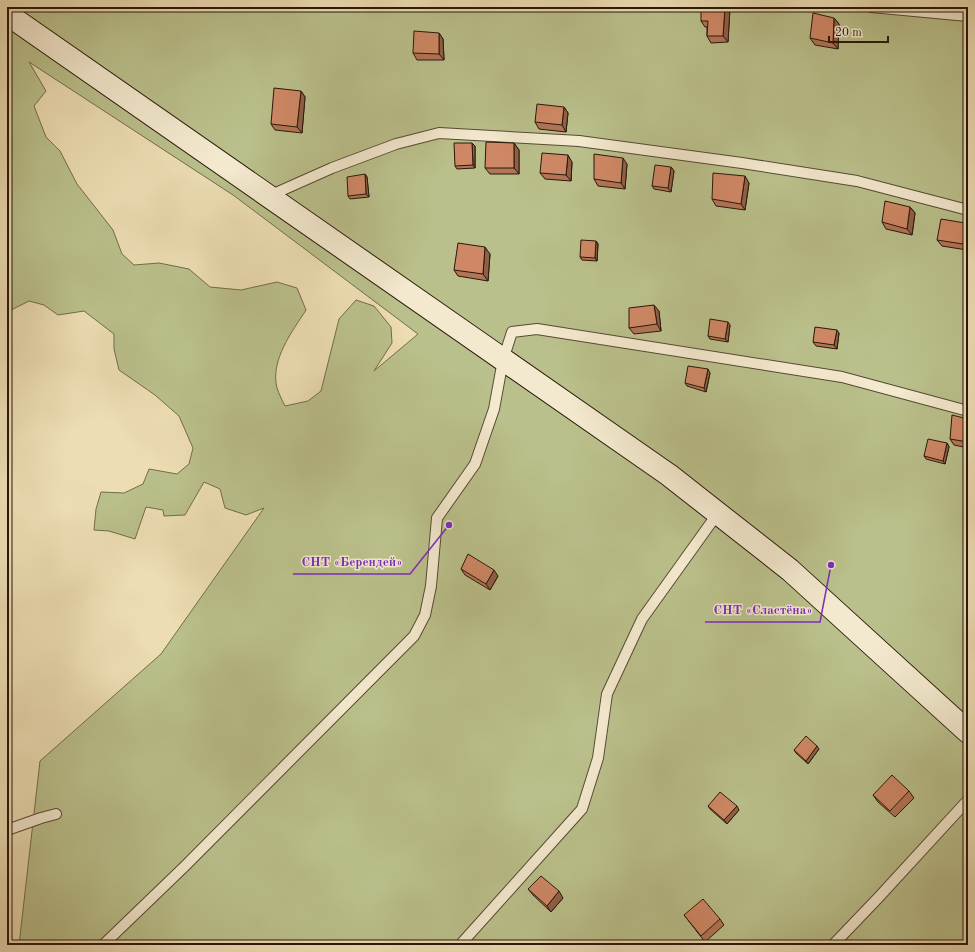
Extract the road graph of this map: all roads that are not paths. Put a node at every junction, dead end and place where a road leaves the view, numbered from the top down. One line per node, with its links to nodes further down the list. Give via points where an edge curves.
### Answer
1 (871, 7): 3 (lane)
2 (7, 14): 4 (street)
3 (968, 16)
4 (268, 196): 5 (lane, via 374,152 439,132 579,141 742,163 857,180); 6 (street)
5 (968, 210)
6 (503, 360): 7 (lane, via 512,332 538,329 842,377); 8 (street, via 669,475); 13 (lane, via 494,409 475,464 437,518 431,586 425,614 414,636)
7 (968, 411)
8 (718, 513): 9 (street, via 790,570); 14 (lane, via 642,619 607,694 598,758 582,809)
9 (968, 732)
10 (968, 800): 15 (lane)
11 (56, 814): 12 (lane)
12 (7, 830)
13 (103, 945)
14 (460, 945)
15 (833, 945)

